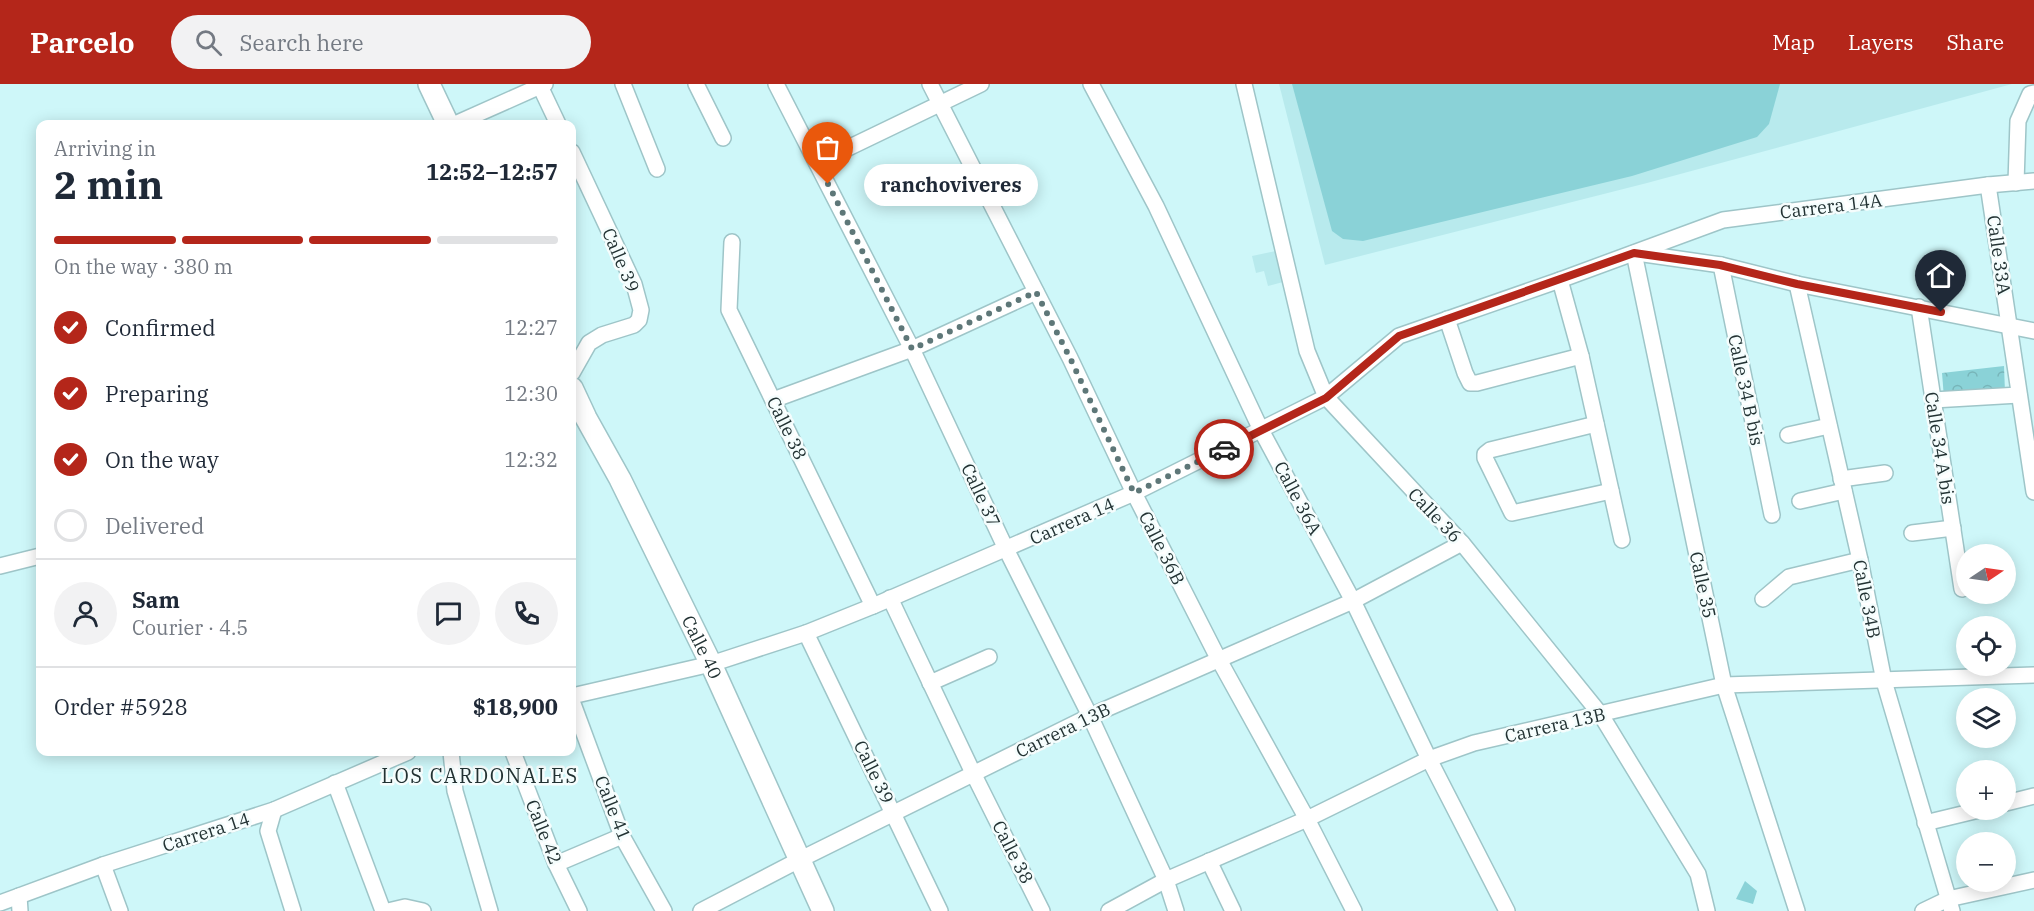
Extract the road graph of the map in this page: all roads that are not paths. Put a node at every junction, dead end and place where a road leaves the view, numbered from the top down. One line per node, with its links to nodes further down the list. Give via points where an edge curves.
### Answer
1 (429, 84): 12 (street)
2 (622, 84): 18 (street)
3 (696, 84): 15 (street)
4 (776, 84): 17 (street, Calle 37)
5 (930, 84): 11 (street, Calle 36B)
6 (981, 84): 11 (street)
7 (1092, 84): 42 (street, Calle 36A, via 1156,206)
8 (1244, 84): 36 (street, Calle 36, via 1307,351)
9 (542, 85): 13 (street); 14 (street)
10 (2034, 93): 20 (street, via 2018,121)
11 (941, 105): 17 (street); 27 (street, Calle 36B)
12 (446, 120)
13 (464, 120)
14 (556, 120)
15 (723, 138)
16 (576, 161): 34 (street, Calle 39, via 634,284 641,310 634,325 589,343)
17 (817, 163): 32 (street, Calle 37)
18 (657, 169)
19 (2034, 181): 20 (street, Carrera 14A)
20 (2016, 183): 21 (street, Carrera 14A)
21 (1988, 185): 23 (street, Carrera 14A, via 1723,220); 30 (street, Calle 33A)
22 (732, 242): 37 (street, Calle 38, via 729,310)
23 (1634, 253): 24 (street, Carrera 14); 25 (street, Carrera 14); 71 (street, Calle 35)
24 (1720, 265): 26 (street, Carrera 14); 50 (street, Calle 34 B bis)
25 (1560, 280): 29 (street, Carrera 14); 33 (street)
26 (1797, 284): 28 (street, Carrera 14); 41 (street, Calle 34B)
27 (1036, 292): 32 (street); 48 (street, Calle 36B)
28 (1919, 307): 30 (street, Carrera 14); 38 (street, Calle 34 A bis)
29 (1447, 319): 33 (street, via 1470,383); 36 (street, Carrera 14, via 1399,336)
30 (2009, 325): 31 (street, Carrera 14); 35 (street, Calle 33A)
31 (2034, 331)
32 (912, 349): 37 (street); 56 (street, Calle 37)
33 (1581, 356): 40 (street)
34 (576, 366)
35 (2019, 395): 38 (street); 47 (street, Calle 33A)
36 (1326, 398): 42 (street, Carrera 14); 54 (street, Calle 36)
37 (773, 400): 63 (street, Calle 38)
38 (1933, 400): 51 (street, Calle 34 A bis)
39 (579, 421): 67 (street, Calle 40, via 620,479)
40 (1596, 424): 46 (street); 46 (street, via 1490,450 1485,458 1512,513)
41 (1828, 426): 43 (street); 45 (street, Calle 34B)
42 (1261, 430): 48 (street, Carrera 14); 62 (street, Calle 36A)
43 (1788, 435)
44 (1885, 473): 45 (street)
45 (1843, 485): 49 (street); 58 (street, Calle 34B)
46 (1611, 491): 53 (street)
47 (2034, 492)
48 (1134, 493): 56 (street, Carrera 14); 66 (street, Calle 36B)
49 (1800, 501)
50 (1772, 515)
51 (1953, 528): 52 (street); 55 (street, Calle 34 A bis)
52 (1912, 533)
53 (1622, 540)
54 (1462, 543): 62 (street, Carrera 13B); 74 (street, Calle 36)
55 (1956, 548)
56 (1006, 549): 60 (street, Carrera 14); 75 (street, Calle 37)
57 (36, 557): 59 (street)
58 (1860, 560): 61 (street, via 1789,577); 69 (street, Calle 34B)
59 (0, 566)
60 (890, 598): 63 (street, Carrera 14); 70 (street, Calle 38)
61 (1763, 599)
62 (1353, 601): 66 (street, Carrera 13B); 79 (street, Calle 36A)
63 (873, 606): 64 (street, Carrera 14)
64 (806, 633): 67 (street, Carrera 14); 85 (street, Calle 39)
65 (988, 657): 70 (street)
66 (1218, 658): 75 (street, Carrera 13B); 88 (street, Calle 36B)
67 (711, 664): 72 (street, Carrera 14); 92 (street, Calle 40)
68 (2034, 675): 69 (street, Carrera 13B)
69 (1884, 681): 71 (street, Carrera 13B); 89 (street, Calle 34B)
70 (930, 684): 80 (street, Calle 38)
71 (1724, 686): 74 (street, Carrera 13B); 119 (street, Calle 35)
72 (576, 695)
73 (576, 712): 91 (street, Calle 41)
74 (1601, 715): 79 (street, Carrera 13B, via 1474,743); 118 (street, Calle 36, via 1698,874)
75 (1090, 716): 80 (street, Carrera 13B); 96 (street, Calle 37)
76 (399, 756): 81 (street, Carrera 14)
77 (451, 756): 106 (street, via 455,791)
78 (515, 756): 94 (street, Calle 42)
79 (1429, 759): 88 (street, Carrera 13B); 117 (street, Calle 36A)
80 (974, 775): 85 (street, Carrera 13B); 112 (street, Calle 38)
81 (335, 783): 84 (street, Carrera 14); 103 (street)
82 (2034, 796): 83 (street)
83 (2016, 800)
84 (274, 810): 87 (street, Carrera 14); 90 (street)
85 (894, 813): 92 (street, Carrera 13B); 111 (street, Calle 39)
86 (1956, 816): 89 (street)
87 (251, 817): 90 (street); 95 (street, Carrera 14)
88 (1307, 819): 93 (street, Carrera 13B); 116 (street, Calle 36B)
89 (1925, 823): 100 (street, Calle 34B)
90 (268, 831): 102 (street)
91 (622, 836): 94 (street); 108 (street, Calle 41)
92 (799, 860): 109 (street, Carrera 13B); 110 (street, Calle 40)
93 (1209, 861): 96 (street, Carrera 13B); 115 (street)
94 (556, 864): 107 (street, Calle 42)
95 (103, 865): 99 (street, Carrera 14); 101 (street)
96 (1166, 880): 113 (street, Carrera 13B); 114 (street, Calle 37)
97 (2034, 880): 100 (street)
98 (0, 903): 99 (street, Carrera 14)
99 (20, 903)
100 (1950, 905): 120 (street)
101 (120, 911)
102 (293, 911)
103 (383, 911)
104 (388, 911): 105 (street, via 405,907)
105 (423, 911)
106 (490, 911)
107 (579, 911)
108 (664, 911)
109 (701, 911)
110 (823, 911)
111 (940, 911)
112 (1042, 911)
113 (1109, 911)
114 (1176, 911)
115 (1233, 911)
116 (1354, 911)
117 (1507, 911)
118 (1707, 911)
119 (1797, 911)
120 (1923, 911)

